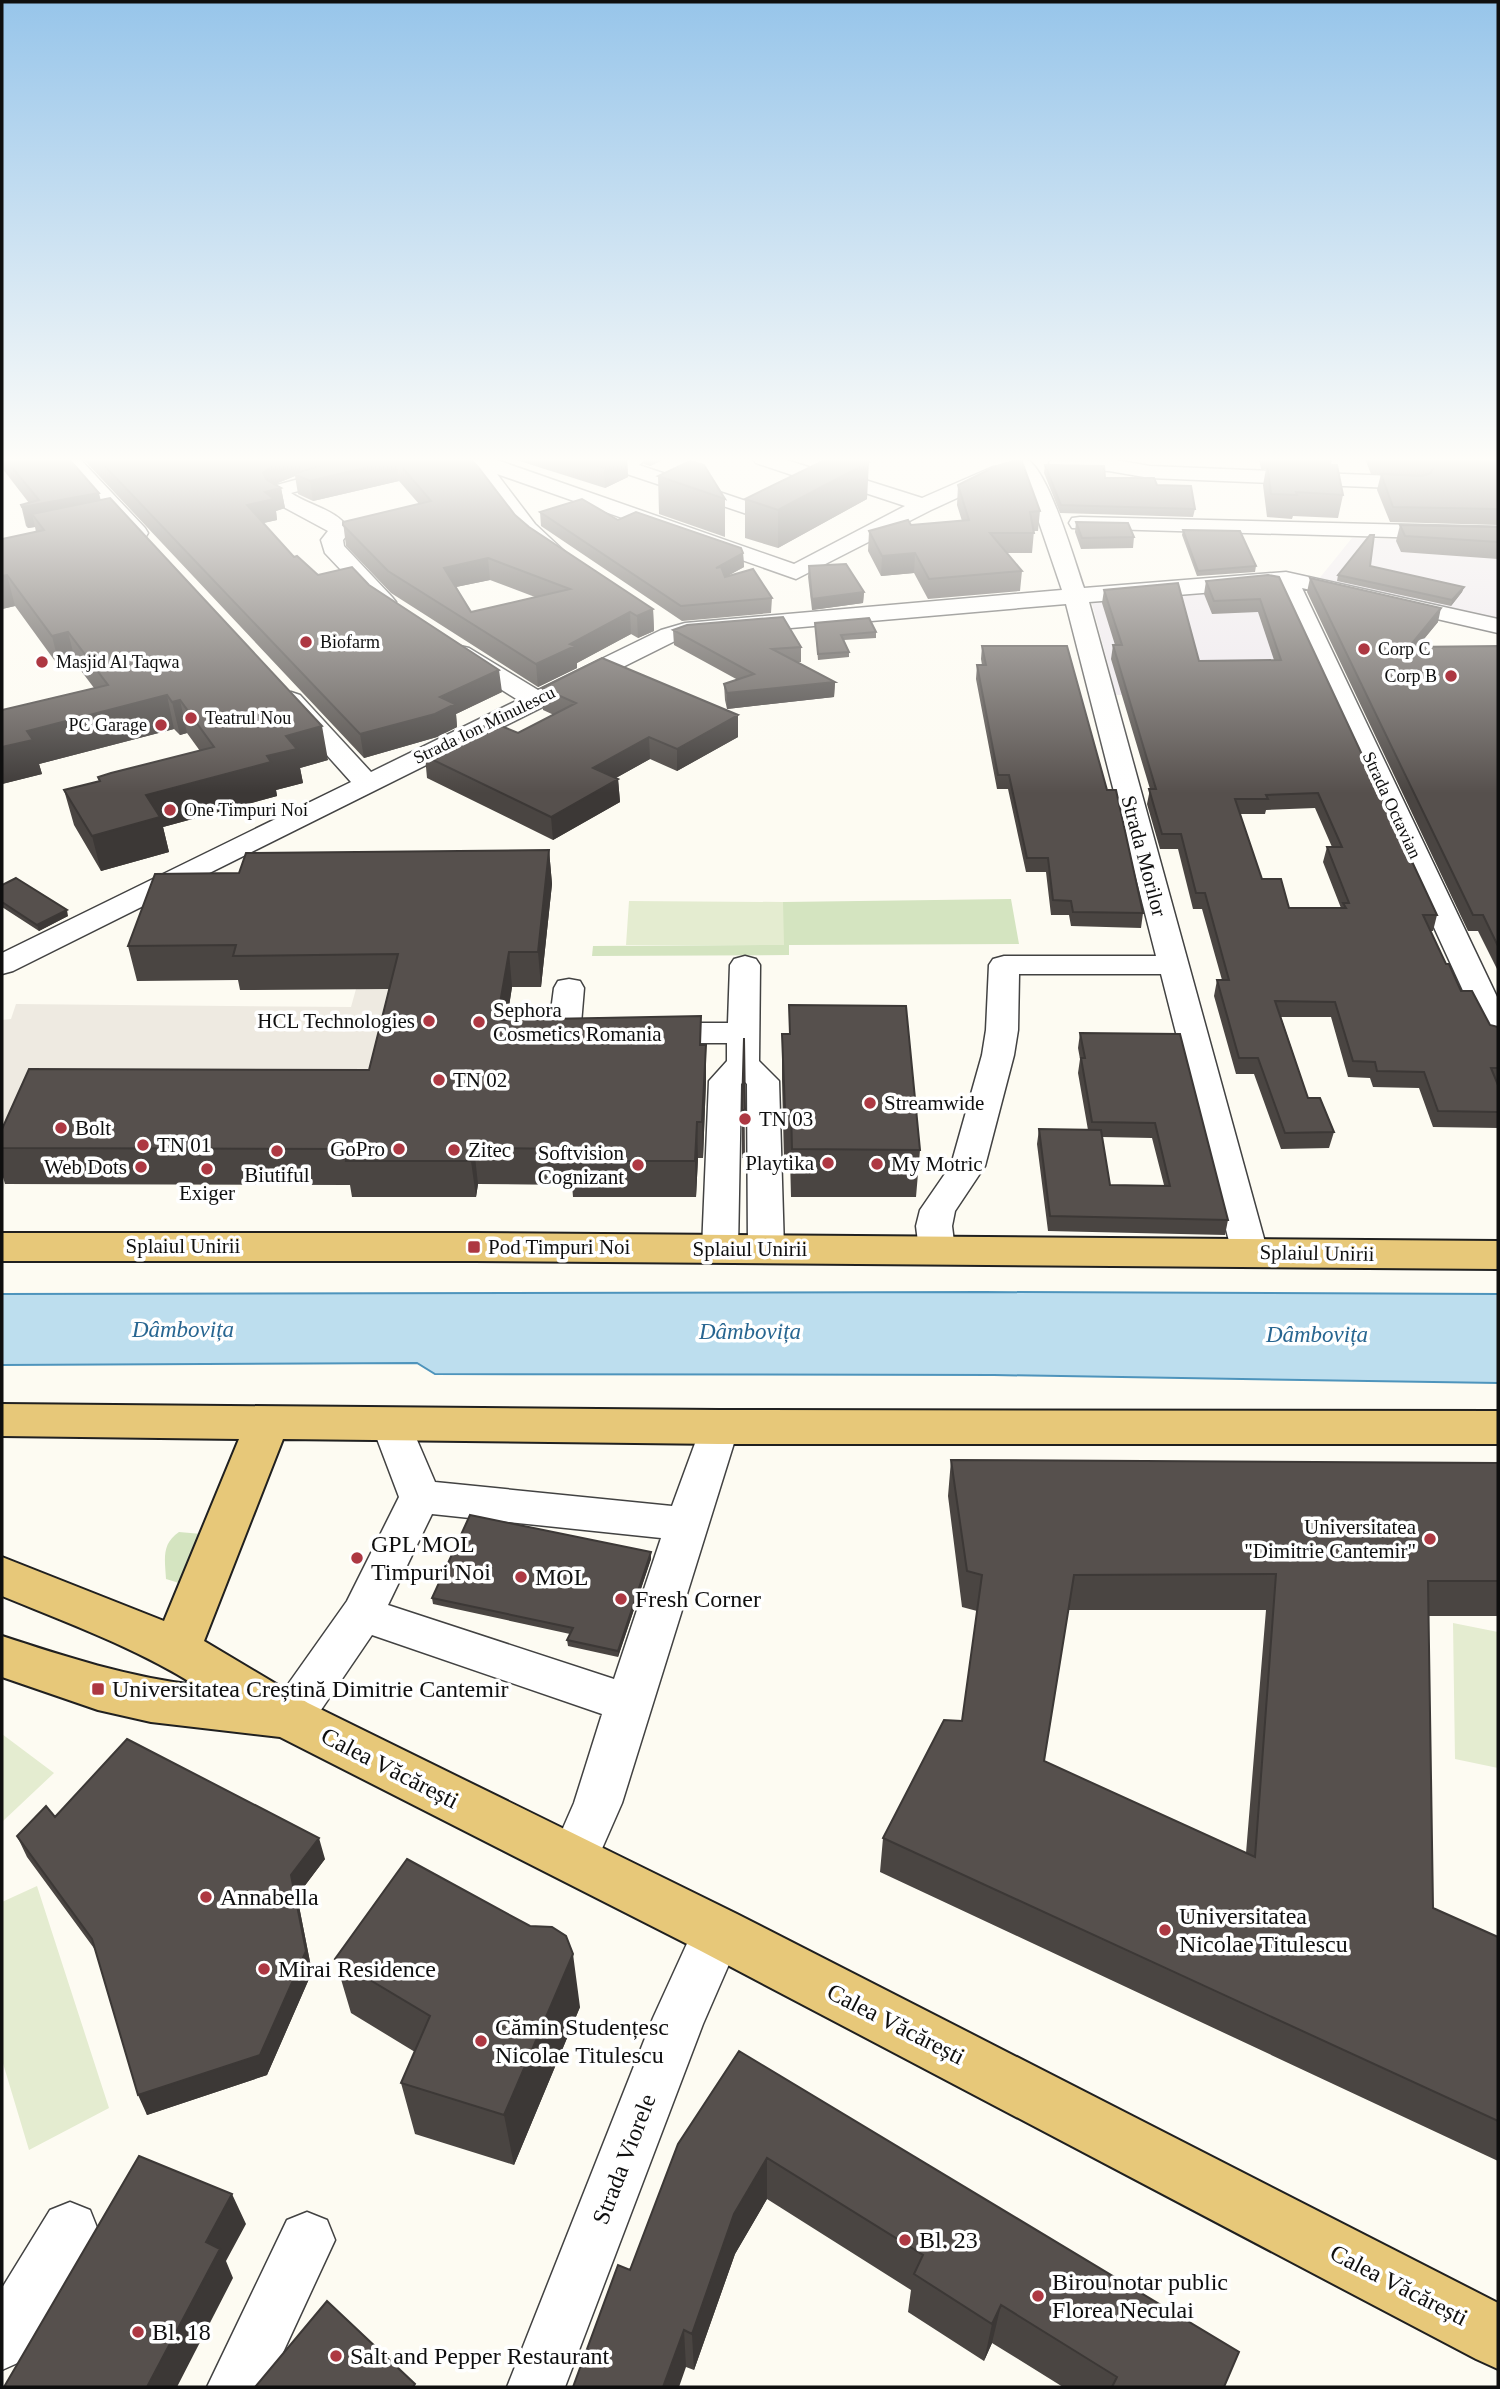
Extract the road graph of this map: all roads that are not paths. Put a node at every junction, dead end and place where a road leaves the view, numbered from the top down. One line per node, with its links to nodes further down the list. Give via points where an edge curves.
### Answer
1 (354, 570): 8 (street)
2 (792, 570): 5 (street)
3 (799, 570): 5 (street)
4 (1067, 570): 7 (street, Strada Morilor)
5 (796, 572): 10 (street)
6 (1286, 579): 7 (street, Strada Ion Minulescu); 11 (street, Strada Ion Minulescu); 21 (street, Strada Octavian)
7 (1075, 594): 10 (street, Strada Ion Minulescu); 19 (street, Strada Morilor)
8 (400, 613)
9 (654, 618): 12 (street)
10 (796, 619): 12 (street, Strada Ion Minulescu)
11 (1498, 626)
12 (677, 632): 15 (street, Strada Ion Minulescu)
13 (438, 638): 15 (street)
14 (274, 682): 16 (street)
15 (537, 699): 16 (street, Strada Ion Minulescu)
16 (366, 783): 17 (street, Strada Ion Minulescu)
17 (2, 965)
18 (745, 965): 22 (street)
19 (1172, 965): 26 (street, via 1004,965 998,1055 968,1166 938,1210 934,1226); 27 (street, Strada Morilor)
20 (569, 988): 22 (street, via 564,1034)
21 (1498, 1032)
22 (744, 1048): 24 (street, via 725,1081); 25 (street, via 764,1081)
23 (2, 1247): 24 (main road, Splaiul Unirii)
24 (720, 1248): 25 (main road, Splaiul Unirii)
25 (766, 1249): 26 (main road, Splaiul Unirii)
26 (937, 1250): 27 (main road, Splaiul Unirii)
27 (1250, 1252): 28 (main road, Splaiul Unirii)
28 (1498, 1255)
29 (2, 1420): 30 (main road)
30 (268, 1421): 31 (main road); 38 (main road)
31 (391, 1423): 32 (main road); 34 (street)
32 (719, 1427): 33 (main road); 35 (street)
33 (1498, 1427)
34 (420, 1497): 35 (street); 37 (street)
35 (687, 1524): 40 (street)
36 (2, 1576): 38 (main road, Calea Văcărești)
37 (362, 1614): 40 (street); 41 (street)
38 (177, 1649): 41 (main road, Calea Văcărești)
39 (2, 1657): 41 (main road, Calea Văcărești, via 138,1698)
40 (628, 1703): 42 (street, via 598,1803)
41 (290, 1718): 42 (main road, Calea Văcărești)
42 (573, 1860): 43 (main road, Calea Văcărești)
43 (718, 1932): 46 (main road, Calea Văcărești); 49 (street, Strada Viorele, via 679,2018)
44 (70, 2230): 47 (street)
45 (307, 2240): 48 (street)
46 (1498, 2337)
47 (2, 2341)
48 (236, 2387)
49 (536, 2387)

